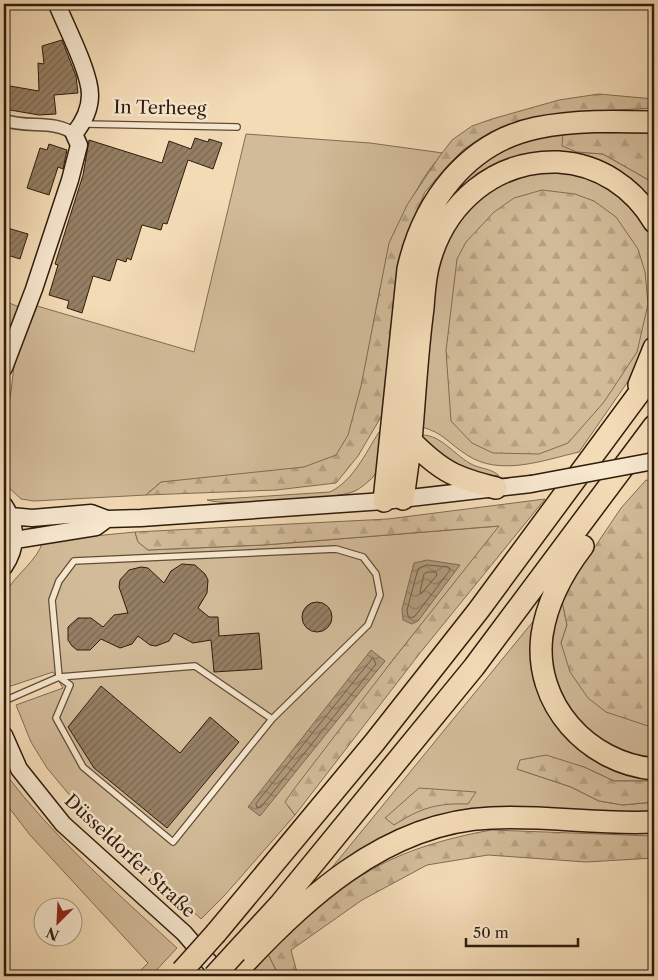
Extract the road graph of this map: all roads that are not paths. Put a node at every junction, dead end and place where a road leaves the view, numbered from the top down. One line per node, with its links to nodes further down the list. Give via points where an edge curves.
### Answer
1 (57, 4): 5 (main road, via 88,80 90,97)
2 (4, 120): 5 (street, In Terheeg, via 22,125)
3 (654, 122): 16 (highway, via 564,124 521,133 482,152 441,190 413,244 408,269)
4 (238, 127): 5 (lane, In Terheeg)
5 (78, 129): 8 (main road, via 79,145 70,180)
6 (654, 222): 12 (highway, via 638,199 620,183 601,172 565,163 538,163 512,168 471,192 449,218 428,265 418,341)
7 (654, 348): 10 (highway)
8 (4, 368)
9 (654, 373): 10 (highway)
10 (626, 412): 28 (highway, bridge, via 478,611 374,743 216,934)
11 (654, 426): 13 (highway)
12 (411, 441): 15 (highway, via 438,467 452,475); 16 (highway)
13 (631, 458): 25 (highway, via 622,492 558,584 546,615 541,650 549,694 572,730 609,756 626,764); 27 (highway, via 474,667 281,903)
14 (654, 461): 15 (main road, bridge)
15 (496, 488): 16 (main road)
16 (394, 500): 18 (main road)
17 (7, 511): 18 (main road, via 32,518 91,513); 19 (main road)
18 (107, 519): 19 (main road, via 96,527)
19 (14, 540): 20 (main road, via 12,554)
20 (4, 567)
21 (59, 677): 22 (lane); 23 (lane, via 195,666); 23 (lane, via 70,685 56,718 83,767 173,842); 23 (lane, via 52,600 59,581 74,562 336,549 363,557 376,574 380,595 368,625)
22 (4, 701)
23 (272, 719)
24 (4, 735): 30 (main road, Düsseldorfer Straße, via 19,769 63,824 184,933)
25 (654, 769)
26 (654, 822): 27 (highway, via 492,818 452,823 422,832 363,860 340,876)
27 (238, 964): 29 (highway, bridge)
28 (179, 973)
29 (214, 976)
30 (221, 976)

